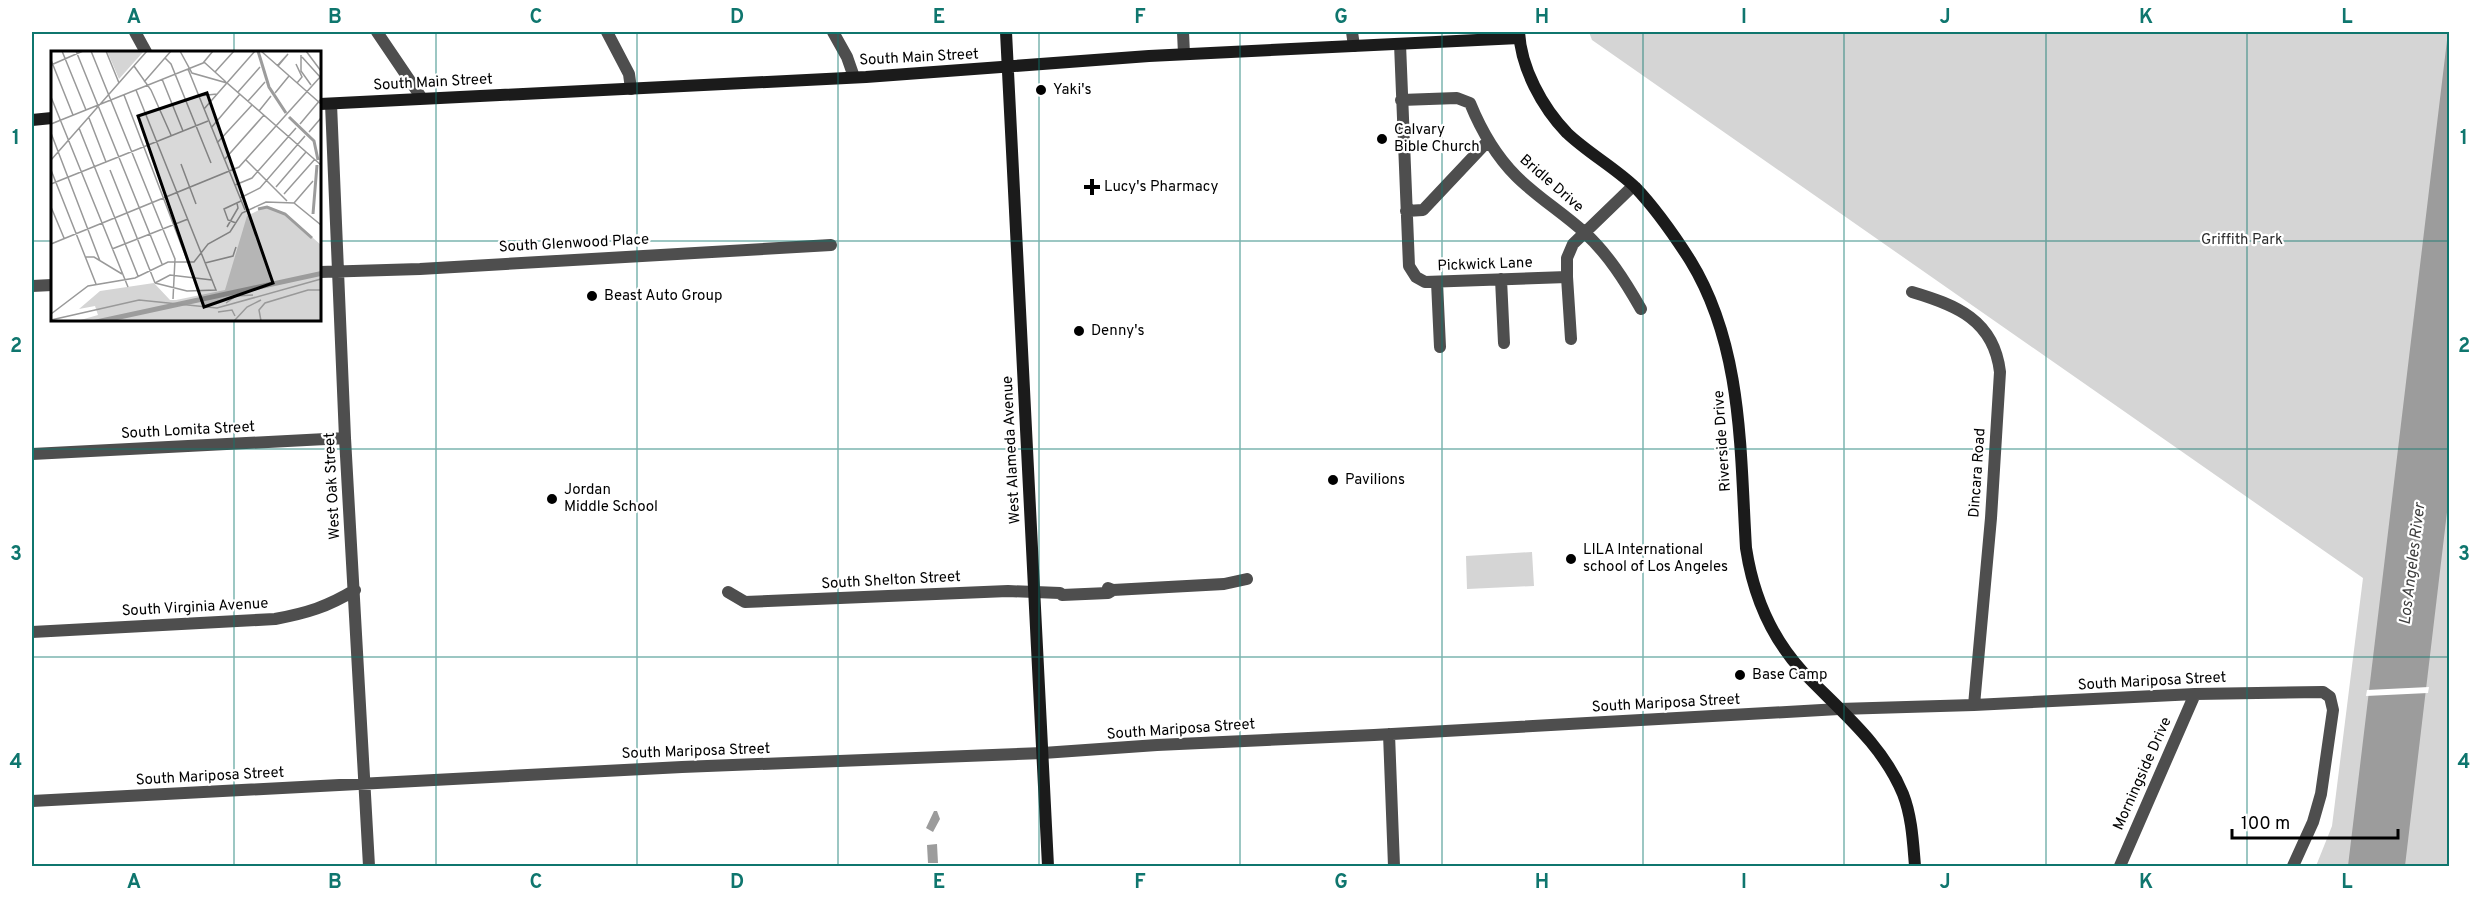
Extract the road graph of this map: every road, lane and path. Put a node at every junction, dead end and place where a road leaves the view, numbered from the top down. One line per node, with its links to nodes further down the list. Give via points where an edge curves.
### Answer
1 (135, 32): 11 (street)
2 (377, 32): 16 (street)
3 (607, 32): 15 (street, via 629,74)
4 (833, 32): 14 (street)
5 (1006, 32): 13 (main road, West Alameda Avenue)
6 (1183, 32): 12 (street)
7 (1352, 32): 10 (street)
8 (1519, 34): 9 (main road, South Main Street); 22 (main road, Riverside Drive, via 1533,83 1557,121)
9 (1400, 44): 10 (main road, South Main Street); 17 (street, Pickwick Lane)
10 (1353, 46): 12 (main road, South Main Street)
11 (145, 51)
12 (1184, 54): 13 (main road, South Main Street)
13 (1008, 67): 14 (main road, South Main Street); 42 (main road, West Alameda Avenue)
14 (854, 77): 15 (main road, South Main Street)
15 (631, 89): 16 (main road, South Main Street)
16 (421, 98): 18 (main road, South Main Street)
17 (1401, 100): 21 (street, Bridle Drive, via 1464,99 1470,103); 23 (street, Pickwick Lane)
18 (325, 104): 26 (street, West Oak Street)
19 (51, 118): 20 (main road)
20 (32, 120)
21 (1488, 141): 23 (street, via 1424,210); 24 (street, Bridle Drive, via 1517,177)
22 (1633, 186): 24 (street); 47 (main road, Riverside Drive, via 1691,262 1720,325 1734,380 1746,548 1758,598 1787,651)
23 (1406, 211): 30 (street, Pickwick Lane, via 1409,266 1416,277)
24 (1585, 233): 28 (street, via 1569,250); 34 (street, Bridle Drive, via 1620,272)
25 (831, 245): 26 (street, South Glenwood Place)
26 (338, 271): 27 (street, South Glenwood Place); 38 (street, West Oak Street)
27 (321, 272)
28 (1567, 277): 29 (street, Pickwick Lane); 35 (street)
29 (1501, 279): 30 (street, Pickwick Lane); 36 (street)
30 (1437, 282): 37 (street)
31 (51, 285): 32 (street)
32 (32, 286)
33 (1912, 292): 46 (street, Dincara Road, via 1947,302 1966,315 1989,335 1998,353 1991,518)
34 (1641, 309)
35 (1571, 339)
36 (1504, 343)
37 (1440, 346)
38 (345, 438): 39 (street, South Lomita Street); 41 (street, West Oak Street)
39 (32, 454)
40 (1247, 579): 42 (street, South Shelton Street, via 1108,593 1062,595)
41 (354, 590): 44 (street, South Virginia Avenue, via 310,613 275,619); 50 (street, West Oak Street)
42 (1034, 591): 43 (street, South Shelton Street, via 745,602); 49 (main road, West Alameda Avenue)
43 (728, 592)
44 (32, 632)
45 (2195, 694): 46 (street, South Mariposa Street); 56 (street, Morningside Drive); 57 (street, South Mariposa Street, via 2314,691 2330,697 2333,710 2321,794)
46 (1974, 705): 47 (street, South Mariposa Street)
47 (1839, 708): 48 (street, South Mariposa Street); 55 (main road, Riverside Drive, via 1878,750 1904,795)
48 (1389, 734): 49 (street, South Mariposa Street); 54 (street)
49 (1043, 753): 50 (street, South Mariposa Street); 53 (main road, West Alameda Avenue)
50 (365, 783): 51 (street, South Mariposa Street); 52 (street, West Oak Street)
51 (32, 801)
52 (369, 867)
53 (1048, 867)
54 (1394, 867)
55 (1915, 867)
56 (2120, 867)
57 (2293, 867)

